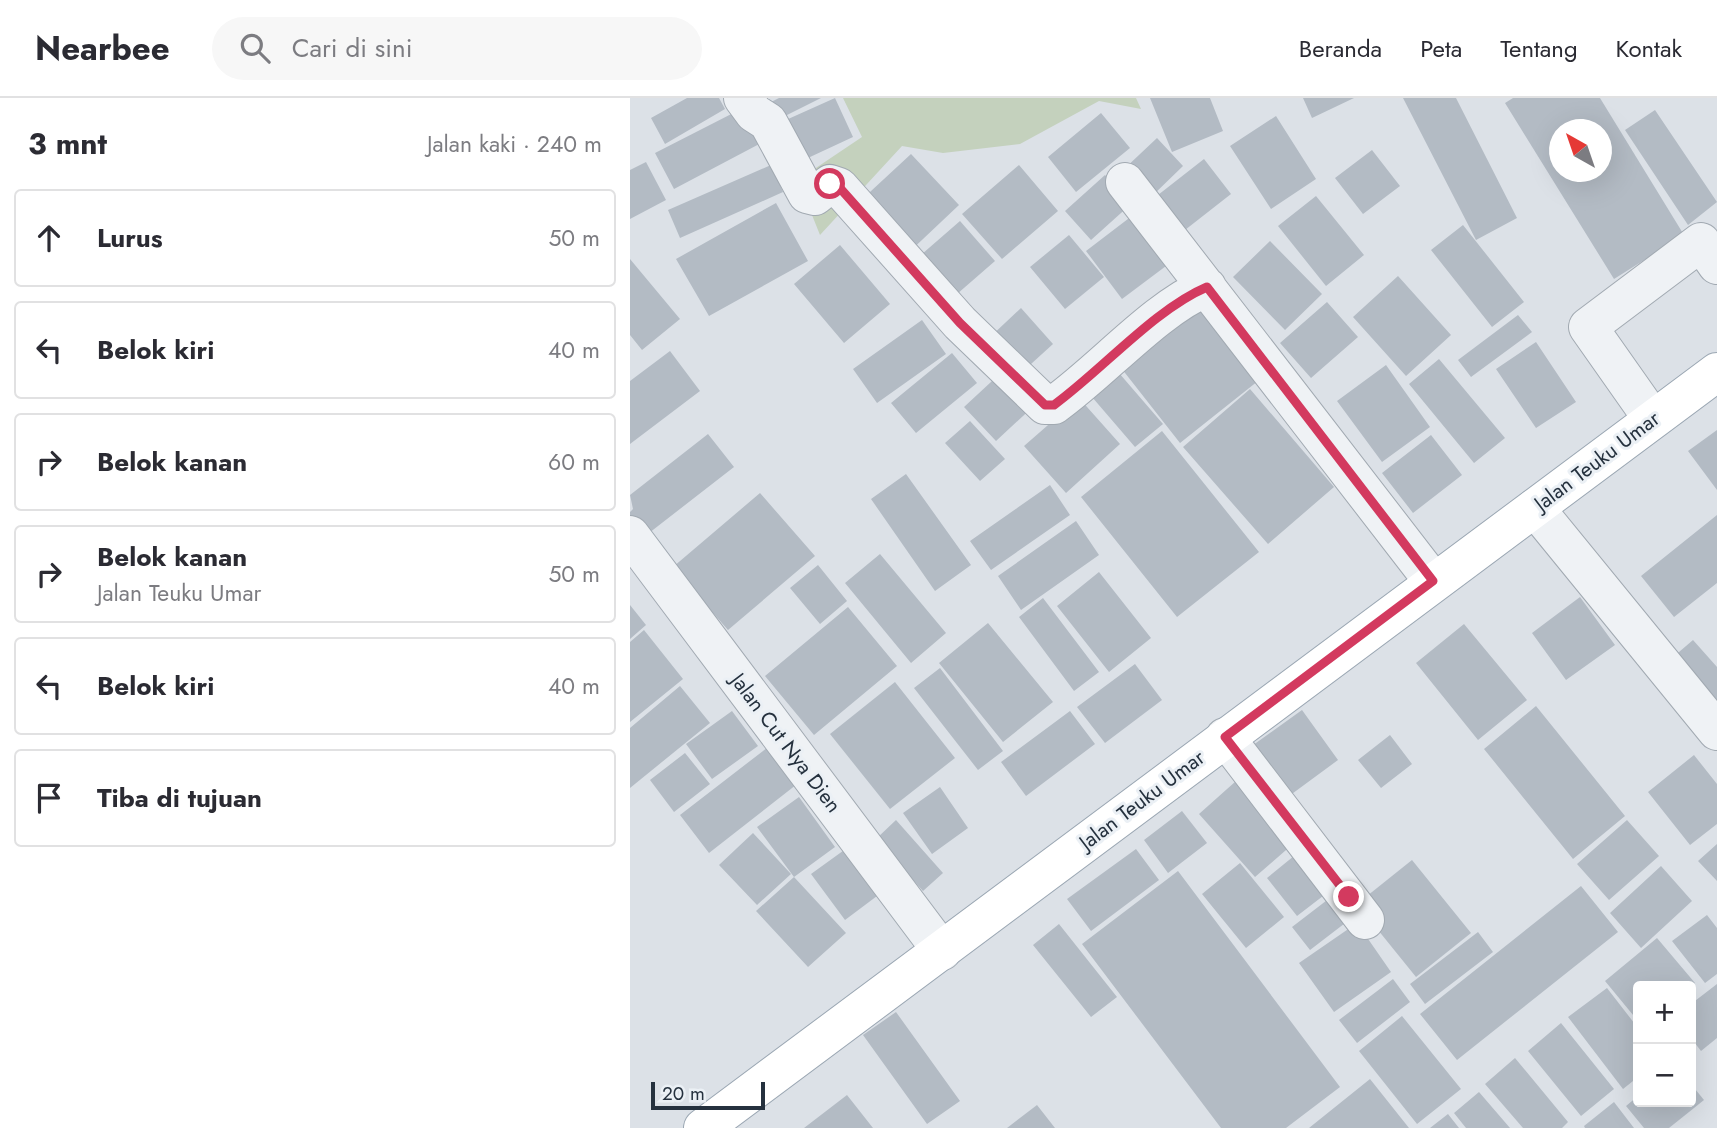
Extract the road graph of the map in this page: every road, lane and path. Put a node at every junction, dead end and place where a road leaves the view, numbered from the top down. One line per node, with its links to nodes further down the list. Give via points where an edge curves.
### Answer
1 (743, 98): 4 (street, via 768,122 807,194 815,196 830,184 839,187 960,323 1045,405 1062,399 1182,298)
2 (1125, 182): 4 (street)
3 (1717, 265): 6 (street, via 1701,243 1588,327)
4 (1207, 287): 9 (street)
5 (1717, 372): 6 (main road, Jalan Teuku Umar)
6 (1652, 418): 7 (main road, Jalan Teuku Umar)
7 (1535, 508): 9 (main road, Jalan Teuku Umar); 10 (street)
8 (630, 535): 13 (street, Jalan Cut Nya Dien)
9 (1433, 581): 11 (main road, Jalan Teuku Umar)
10 (1717, 731)
11 (1225, 737): 12 (street); 13 (main road, Jalan Teuku Umar)
12 (1365, 920)
13 (942, 950): 14 (main road, Jalan Teuku Umar)
14 (703, 1128)

